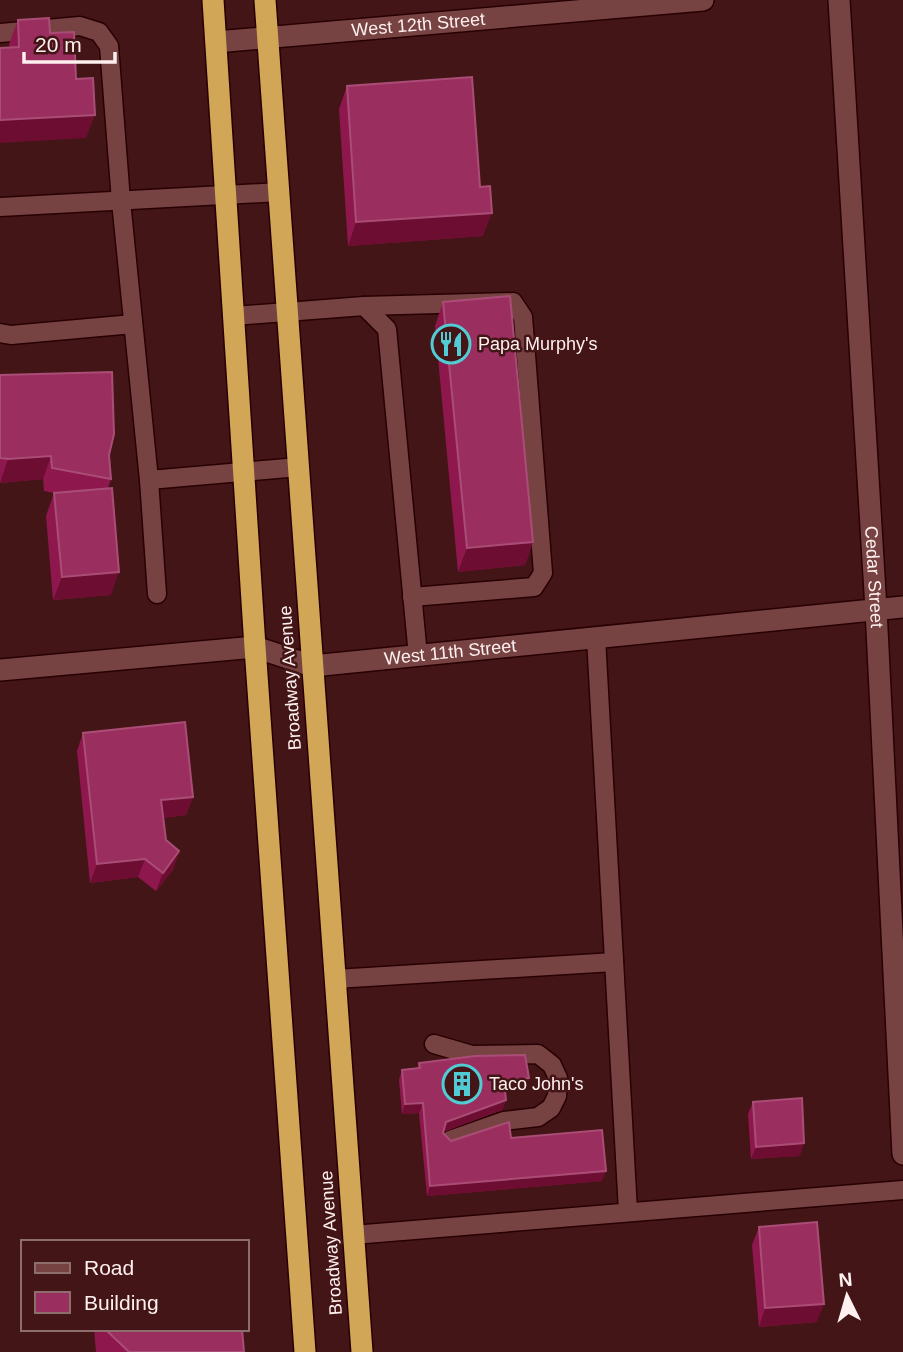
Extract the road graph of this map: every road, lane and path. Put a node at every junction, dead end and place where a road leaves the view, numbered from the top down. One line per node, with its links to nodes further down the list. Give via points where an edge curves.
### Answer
1 (213, 0): 7 (highway, Broadway Avenue)
2 (265, 0): 6 (highway, Broadway Avenue)
3 (703, 0): 6 (street, West 12th Street)
4 (839, 0): 23 (street, Cedar Street)
5 (0, 33): 10 (lane, via 80,26 99,32 110,46)
6 (269, 38): 7 (street, West 12th Street); 8 (highway, Broadway Avenue)
7 (216, 42): 9 (highway, Broadway Avenue)
8 (280, 192): 9 (lane); 13 (highway, Broadway Avenue)
9 (226, 195): 10 (lane); 14 (highway, Broadway Avenue)
10 (121, 201): 11 (lane); 15 (lane)
11 (0, 207)
12 (364, 306): 13 (lane); 21 (lane, via 387,329); 21 (lane, via 513,302 523,317 543,573 534,587)
13 (288, 312): 14 (lane); 17 (highway, Broadway Avenue)
14 (234, 316): 18 (highway, Broadway Avenue)
15 (133, 324): 16 (lane); 19 (lane)
16 (0, 333)
17 (299, 467): 18 (lane); 27 (highway, Broadway Avenue)
18 (244, 471): 19 (lane); 25 (highway, Broadway Avenue)
19 (149, 480): 20 (lane)
20 (157, 594)
21 (412, 597): 26 (lane)
22 (903, 607): 23 (street, West 11th Street)
23 (876, 609): 24 (street, West 11th Street); 33 (street, Cedar Street)
24 (596, 638): 26 (street, West 11th Street); 29 (lane)
25 (255, 647): 27 (street, West 11th Street); 28 (street, West 11th Street); 37 (highway, Broadway Avenue)
26 (418, 656): 27 (street, West 11th Street)
27 (312, 666): 30 (highway, Broadway Avenue)
28 (0, 670)
29 (614, 962): 30 (lane); 35 (lane)
30 (335, 979): 36 (highway, Broadway Avenue)
31 (434, 1044): 32 (lane, via 472,1055 538,1054 552,1065 558,1078 551,1108 538,1117 504,1121)
32 (450, 1140)
33 (903, 1154)
34 (903, 1190): 35 (lane)
35 (628, 1211): 36 (lane)
36 (353, 1235): 38 (highway, Broadway Avenue)
37 (305, 1352)
38 (362, 1352)

